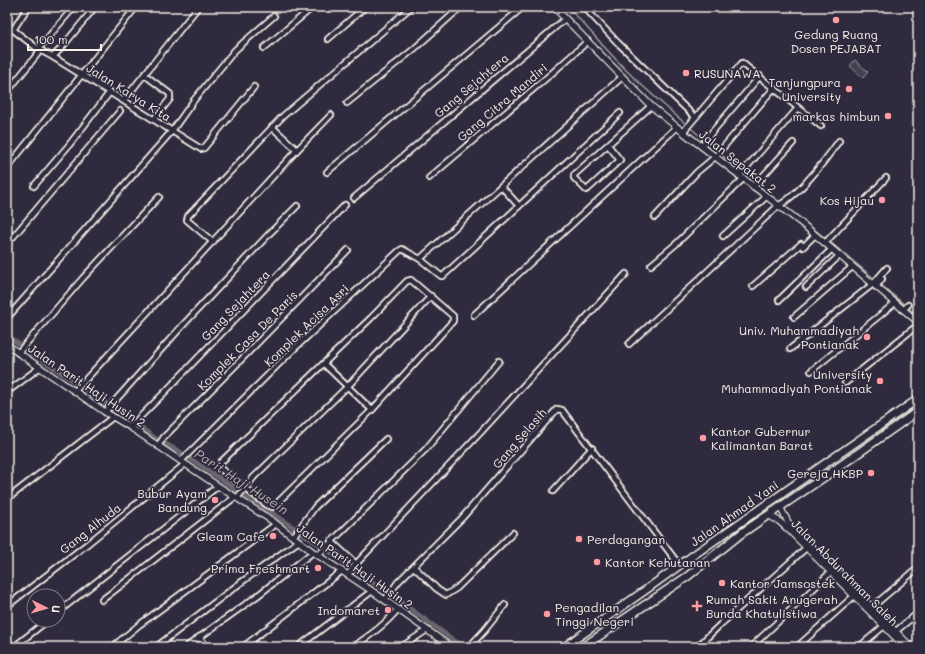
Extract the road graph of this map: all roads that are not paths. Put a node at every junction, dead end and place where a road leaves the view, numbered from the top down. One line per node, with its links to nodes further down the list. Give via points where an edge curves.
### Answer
1 (28, 7): 16 (street)
2 (74, 7): 20 (street)
3 (95, 7): 21 (street)
4 (136, 7): 22 (street)
5 (198, 7): 23 (street)
6 (313, 7): 19 (street)
7 (365, 7): 17 (street)
8 (412, 7): 39 (street)
9 (461, 7): 31 (street)
10 (523, 7): 51 (street)
11 (554, 7): 14 (street, Jalan Sepakat 2)
12 (584, 7): 37 (street)
13 (274, 16): 43 (street, via 235,50)
14 (566, 19): 18 (street, Jalan Sepakat 2); 60 (street, Gang Sejahtera)
15 (7, 25): 16 (street, Jalan Karya Kita)
16 (13, 30): 20 (street, Jalan Karya Kita)
17 (328, 39)
18 (588, 41): 25 (street, Jalan Sepakat 2); 53 (street, Gang Citra Mandiri)
19 (264, 48)
20 (39, 50): 21 (street, Jalan Karya Kita); 28 (street)
21 (53, 57): 22 (street, Jalan Karya Kita)
22 (82, 75): 29 (street, Jalan Karya Kita); 50 (street)
23 (145, 75): 30 (street); 38 (street, via 171,96)
24 (760, 76): 27 (street); 37 (street, via 742,63); 47 (street)
25 (622, 77): 32 (street, Jalan Sepakat 2); 57 (street)
26 (254, 87): 43 (street, Jalan Karya Kita, via 201,149)
27 (774, 88): 33 (street); 49 (street)
28 (7, 92)
29 (110, 92): 30 (street, Jalan Karya Kita); 56 (street)
30 (124, 100): 38 (street, Jalan Karya Kita)
31 (347, 103)
32 (651, 106): 41 (street, Jalan Sepakat 2); 46 (street)
33 (798, 108): 40 (street); 52 (street)
34 (120, 111): 70 (street)
35 (620, 113): 64 (street)
36 (331, 115): 48 (street)
37 (695, 117): 42 (street)
38 (154, 119): 43 (street, Jalan Karya Kita)
39 (272, 126): 48 (street); 68 (street, via 188,216 187,220)
40 (821, 126)
41 (677, 127): 42 (street, Jalan Sepakat 2); 85 (street)
42 (686, 129): 47 (street, Jalan Sepakat 2)
43 (172, 131): 87 (street)
44 (839, 141): 61 (street)
45 (793, 143): 55 (street)
46 (608, 145): 46 (street, via 620,160 586,190 574,175)
47 (703, 145): 49 (street, Jalan Sepakat 2)
48 (297, 150): 68 (street)
49 (716, 156): 52 (street, Jalan Sepakat 2); 65 (street, via 697,172)
50 (7, 168)
51 (327, 172)
52 (741, 176): 55 (street, Jalan Sepakat 2); 75 (street, via 676,244)
53 (429, 178)
54 (886, 178): 69 (street)
55 (756, 185): 59 (street, Jalan Sepakat 2)
56 (34, 186)
57 (501, 186): 64 (street); 74 (street)
58 (159, 197): 91 (street)
59 (766, 197): 61 (street, Jalan Sepakat 2); 67 (street)
60 (354, 198)
61 (783, 204): 66 (street, Jalan Sepakat 2); 89 (street)
62 (345, 205): 106 (street, Gang Sejahtera)
63 (297, 206): 103 (street)
64 (519, 206): 74 (street, Komplek Acisa Asri, via 443,276)
65 (655, 217)
66 (815, 235): 69 (street, Jalan Sepakat 2); 80 (street, via 803,247 801,244 791,252)
67 (722, 236)
68 (213, 242): 99 (street)
69 (826, 243): 71 (street, Jalan Sepakat 2)
70 (7, 244)
71 (832, 249): 73 (street, Jalan Sepakat 2); 83 (street)
72 (348, 250): 108 (street, Komplek Casa De Paris)
73 (839, 256): 76 (street, Jalan Sepakat 2); 81 (street)
74 (420, 259): 110 (street, Komplek Acisa Asri, via 402,249 399,251)
75 (652, 265)
76 (852, 266): 79 (street, Jalan Sepakat 2); 86 (street)
77 (886, 268): 79 (street)
78 (626, 274): 127 (street)
79 (878, 282): 84 (street, Jalan Sepakat 2); 92 (street)
80 (753, 286)
81 (806, 287)
82 (431, 296): 94 (street, via 411,280 407,281); 98 (street); 102 (street, via 453,316 453,321)
83 (779, 300)
84 (895, 303): 88 (street, Jalan Sepakat 2, via 905,308); 96 (street)
85 (474, 315)
86 (794, 316)
87 (7, 318)
88 (918, 324): 97 (street)
89 (629, 344)
90 (9, 348): 91 (street, Jalan Parit Haji Husin 2)
91 (22, 349): 95 (street, Jalan Parit Haji Husin 2)
92 (790, 349)
93 (499, 361): 123 (street, via 426,449)
94 (324, 364): 98 (street); 113 (street, via 219,464 220,469)
95 (39, 368): 99 (street, Jalan Parit Haji Husin 2); 100 (street)
96 (810, 371)
97 (846, 383)
98 (348, 386): 102 (street); 113 (street)
99 (76, 390): 103 (street, Jalan Parit Haji Husin 2)
100 (7, 392)
101 (918, 399): 128 (highway, Jalan Ahmad Yani)
102 (372, 410): 113 (street, via 274,507)
103 (106, 411): 105 (street, Jalan Parit Haji Husin 2)
104 (918, 411): 117 (highway, Jalan Ahmad Yani)
105 (113, 417): 106 (street, Jalan Parit Haji Husin 2); 116 (street)
106 (130, 426): 108 (street, Jalan Parit Haji Husin 2)
107 (386, 439): 121 (street, via 315,507)
108 (158, 444): 111 (street, Jalan Parit Haji Husin 2)
109 (592, 448): 114 (street); 128 (street, Gang Selasih); 129 (street, Gang Selasih, via 562,410 557,409 487,490)
110 (190, 451): 111 (street, Gang Alhuda)
111 (183, 462): 112 (street, Jalan Parit Haji Husin 2); 141 (street, Gang Alhuda, via 86,544)
112 (218, 486): 115 (street, Jalan Parit Haji Husin 2); 142 (street)
113 (243, 489): 115 (street)
114 (553, 491)
115 (237, 497): 119 (street, Jalan Parit Haji Husin 2); 139 (street)
116 (7, 499)
117 (780, 507): 118 (highway, Jalan Ahmad Yani); 124 (street, Jalan Abdurahman Saleh, via 789,524)
118 (768, 515): 124 (street, Jalan Abdurahman Saleh, via 779,520); 138 (highway, Jalan Ahmad Yani)
119 (276, 524): 121 (street, Jalan Parit Haji Husin 2); 151 (street)
120 (513, 533): 129 (street, via 457,588 446,595)
121 (294, 535): 122 (street, Jalan Parit Haji Husin 2)
122 (299, 541): 126 (street, Jalan Parit Haji Husin 2); 153 (street)
123 (331, 541): 126 (street); 127 (street)
124 (803, 541): 125 (street, Jalan Abdurahman Saleh); 143 (street, Jalan Abdurahman Saleh)
125 (806, 548): 133 (street, Jalan Abdurahman Saleh); 164 (street)
126 (319, 551): 131 (street, Jalan Parit Haji Husin 2); 150 (street)
127 (355, 565): 132 (street)
128 (680, 566): 135 (highway, Jalan Ahmad Yani)
129 (414, 567): 137 (street, Gang Selasih)
130 (918, 568): 143 (street)
131 (342, 571): 132 (street, Jalan Parit Haji Husin 2); 156 (street)
132 (349, 573): 134 (street, Jalan Parit Haji Husin 2)
133 (830, 573): 136 (street, Jalan Abdurahman Saleh); 165 (street)
134 (372, 590): 137 (street, Jalan Parit Haji Husin 2); 157 (street)
135 (647, 590): 138 (highway); 162 (highway, Jalan Ahmad Yani)
136 (854, 596): 146 (street, Jalan Abdurahman Saleh); 166 (street)
137 (386, 598): 144 (street, Jalan Parit Haji Husin 2)
138 (654, 599): 163 (highway, Jalan Ahmad Yani)
139 (102, 600)
140 (505, 605): 161 (street)
141 (7, 606)
142 (66, 606)
143 (872, 607): 149 (street, Jalan Abdurahman Saleh)
144 (398, 609): 148 (street, Jalan Parit Haji Husin 2); 158 (street, via 385,623)
145 (918, 613): 149 (street)
146 (884, 626): 167 (street); 168 (street, Jalan Abdurahman Saleh)
147 (38, 628): 152 (street)
148 (427, 630): 159 (street); 160 (street, Jalan Parit Haji Husin 2)
149 (896, 631): 169 (street, Jalan Abdurahman Saleh)
150 (199, 637): 154 (street); 155 (street)
151 (116, 644)
152 (14, 647)
153 (156, 647)
154 (186, 647)
155 (207, 647)
156 (243, 647)
157 (298, 647)
158 (353, 647)
159 (401, 647)
160 (451, 647)
161 (469, 647)
162 (564, 647)
163 (583, 647)
164 (697, 647)
165 (751, 647)
166 (797, 647)
167 (859, 647)
168 (905, 647)
169 (911, 647)

